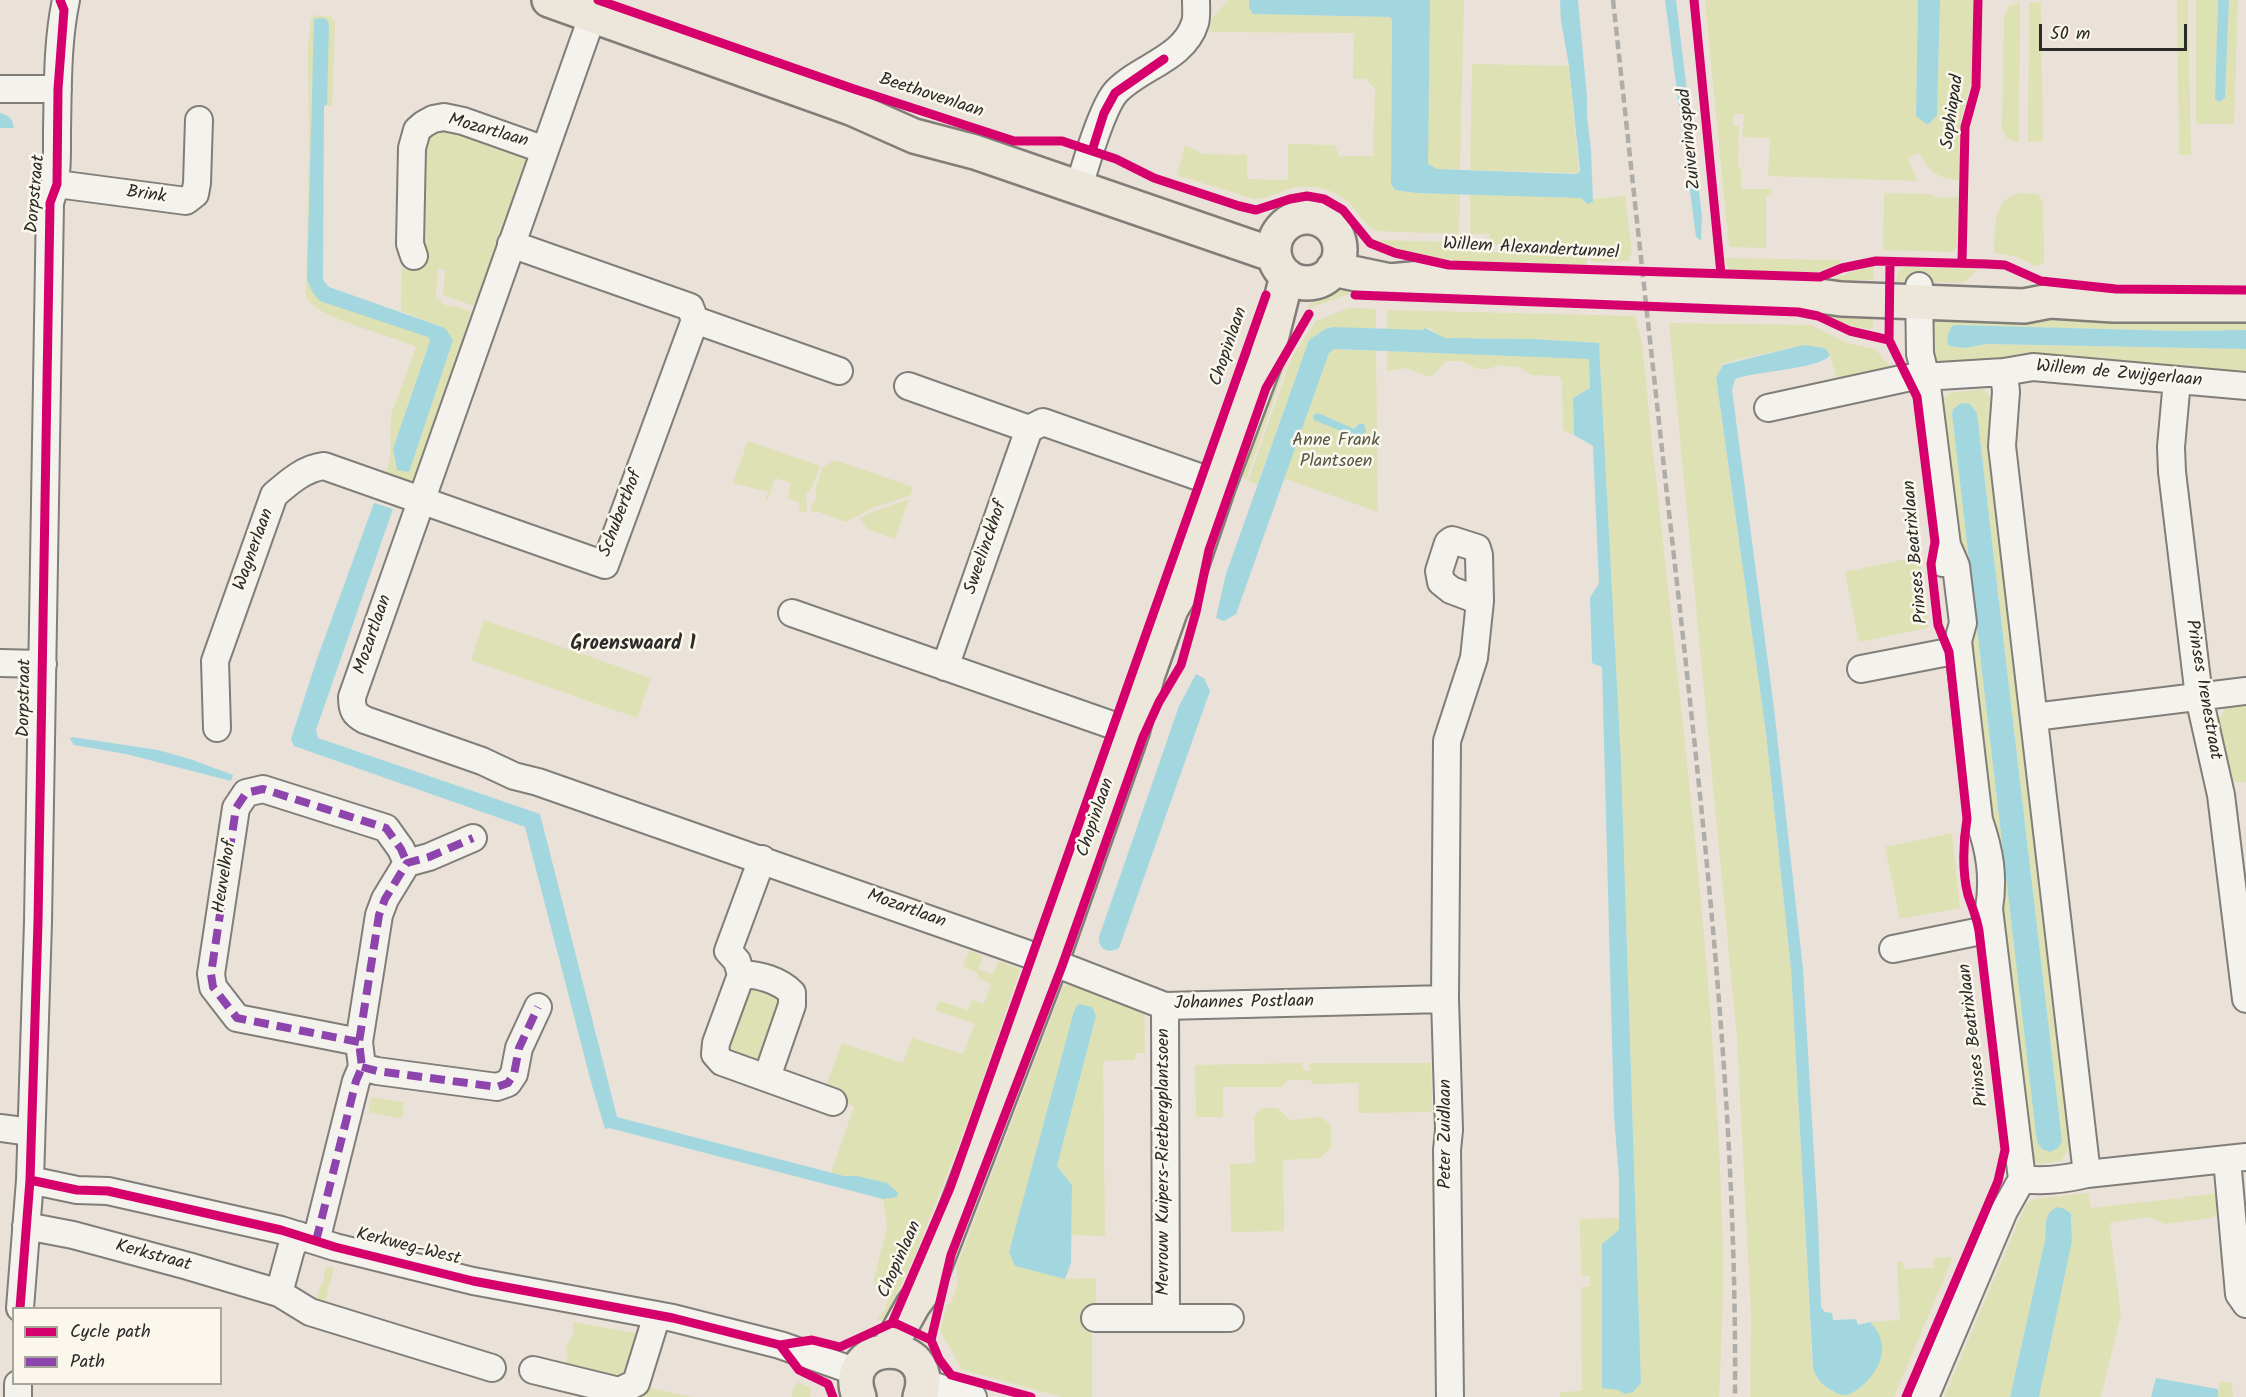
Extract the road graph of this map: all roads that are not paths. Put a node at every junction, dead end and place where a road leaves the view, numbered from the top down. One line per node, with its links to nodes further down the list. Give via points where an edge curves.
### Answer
1 (66, 0): 6 (street, Dorpstraat)
2 (549, 0): 4 (main road, Beethovenlaan)
3 (1196, 0): 9 (street, via 1195,23 1184,42 1115,93 1104,113)
4 (592, 16): 8 (street, Mozartlaan); 9 (main road, Beethovenlaan, via 851,108 914,136)
5 (0, 89): 6 (street)
6 (58, 89): 10 (street, Dorpstraat)
7 (199, 120): 10 (street, Brink, via 197,183 195,194 186,201)
8 (545, 150): 11 (street, Mozartlaan); 12 (street, Mozartlaan, via 463,121 444,117 423,124 412,148 410,244)
9 (1081, 182): 13 (main road, Beethovenlaan)
10 (57, 184): 31 (street, Dorpstraat, via 50,203)
11 (511, 244): 16 (street, via 690,307); 26 (street, Mozartlaan)
12 (414, 256)
13 (1304, 261): 14 (main road, Willem Alexandertunnel, via 1390,281 1422,278 1841,299); 25 (main road, Chopinlaan)
14 (1918, 294): 15 (main road, via 2024,306 2050,301); 19 (street, via 1920,354)
15 (2246, 305)
16 (695, 320): 17 (street); 26 (street, Schuberthof, via 605,565)
17 (839, 371)
18 (2004, 372): 19 (street, Willem de Zwijgerlaan); 20 (street, Willem de Zwijgerlaan, via 2033,367); 36 (street, via 2002,446)
19 (1926, 378): 23 (street, via 1906,378); 29 (street, Prinses Beatrixlaan, via 1947,545 1942,567 1949,625)
20 (2177, 380): 22 (street, Willem de Zwijgerlaan); 35 (street, Prinses Irenestraat, via 2172,472)
21 (908, 386): 24 (street)
22 (2246, 386)
23 (1768, 408)
24 (1029, 429): 25 (street, via 1043,422); 32 (street, Sweelinckhof)
25 (1219, 484): 38 (main road, Chopinlaan, via 1184,587 1183,612 1173,646)
26 (422, 500): 37 (street, Wagnerlaan, via 324,466 291,480 274,495 215,661); 40 (street, Mozartlaan, via 352,697 356,715 514,776)
27 (1480, 601): 46 (street, Peter Zuidlaan, via 1474,658 1447,741)
28 (792, 613): 32 (street)
29 (1959, 646): 33 (street); 42 (street, Prinses Beatrixlaan, via 1979,820 1974,846 1979,889)
30 (0, 663): 31 (street, Dorpstraat)
31 (43, 664): 55 (street, Dorpstraat)
32 (945, 667): 38 (street)
33 (1861, 669)
34 (2246, 691): 35 (street)
35 (2199, 697): 36 (street); 47 (street, Prinses Irenestraat, via 2221,795)
36 (2034, 717): 57 (street)
37 (217, 728)
38 (1132, 732): 44 (main road, Chopinlaan)
39 (473, 838): 41 (street)
40 (762, 859): 44 (street, Mozartlaan); 45 (street, via 728,951 737,961)
41 (407, 863): 50 (street, via 379,915); 50 (street, Heuvelhof, via 386,828 263,789 246,793 236,808 211,974 213,987 237,1018)
42 (1990, 919): 43 (street); 58 (street, Prinses Beatrixlaan)
43 (1893, 949)
44 (1051, 962): 48 (street, Johannes Postlaan); 71 (main road, Chopinlaan, via 927,1286 926,1311)
45 (741, 975): 52 (street, via 715,1054 722,1062); 52 (street, via 751,974 786,986 792,993 792,1005)
46 (1445, 999): 48 (street, Johannes Postlaan); 74 (street, Peter Zuidlaan)
47 (2246, 999)
48 (1165, 1006): 67 (street, Mevrouw Kuipers-Rietbergplantsoen)
49 (538, 1007): 51 (street, via 519,1048 514,1074 508,1083 497,1087)
50 (359, 1042): 51 (street)
51 (362, 1067): 61 (street)
52 (767, 1077): 53 (street)
53 (833, 1102)
54 (0, 1128): 55 (street)
55 (31, 1132): 59 (street, Dorpstraat)
56 (2237, 1158): 57 (street); 63 (street, via 2239,1294)
57 (2087, 1174): 58 (street, via 2036,1181)
58 (2022, 1179): 75 (street, via 2004,1211)
59 (30, 1180): 60 (street, Dorpstraat); 61 (street, Kerkweg-West, via 77,1190 108,1191)
60 (26, 1226): 62 (street, Kerkstraat, via 73,1235); 64 (street, Dorpstraat)
61 (307, 1238): 62 (street, via 291,1249); 65 (street, Kerkweg-West, via 473,1281)
62 (279, 1293): 69 (street, Kerkstraat, via 310,1312)
63 (2246, 1304)
64 (20, 1307)
65 (657, 1316): 70 (street, via 636,1383 628,1388 619,1391); 72 (street, Kerkweg-West, via 780,1345)
66 (1095, 1318): 67 (street, Mevrouw Kuipers-Rietbergplantsoen)
67 (1166, 1318): 68 (street, Mevrouw Kuipers-Rietbergplantsoen)
68 (1230, 1318)
69 (492, 1368)
70 (532, 1370)
71 (910, 1372): 72 (main road, via 869,1356); 73 (street)
72 (858, 1384)
73 (973, 1397)
74 (1450, 1397)
75 (1925, 1397)

